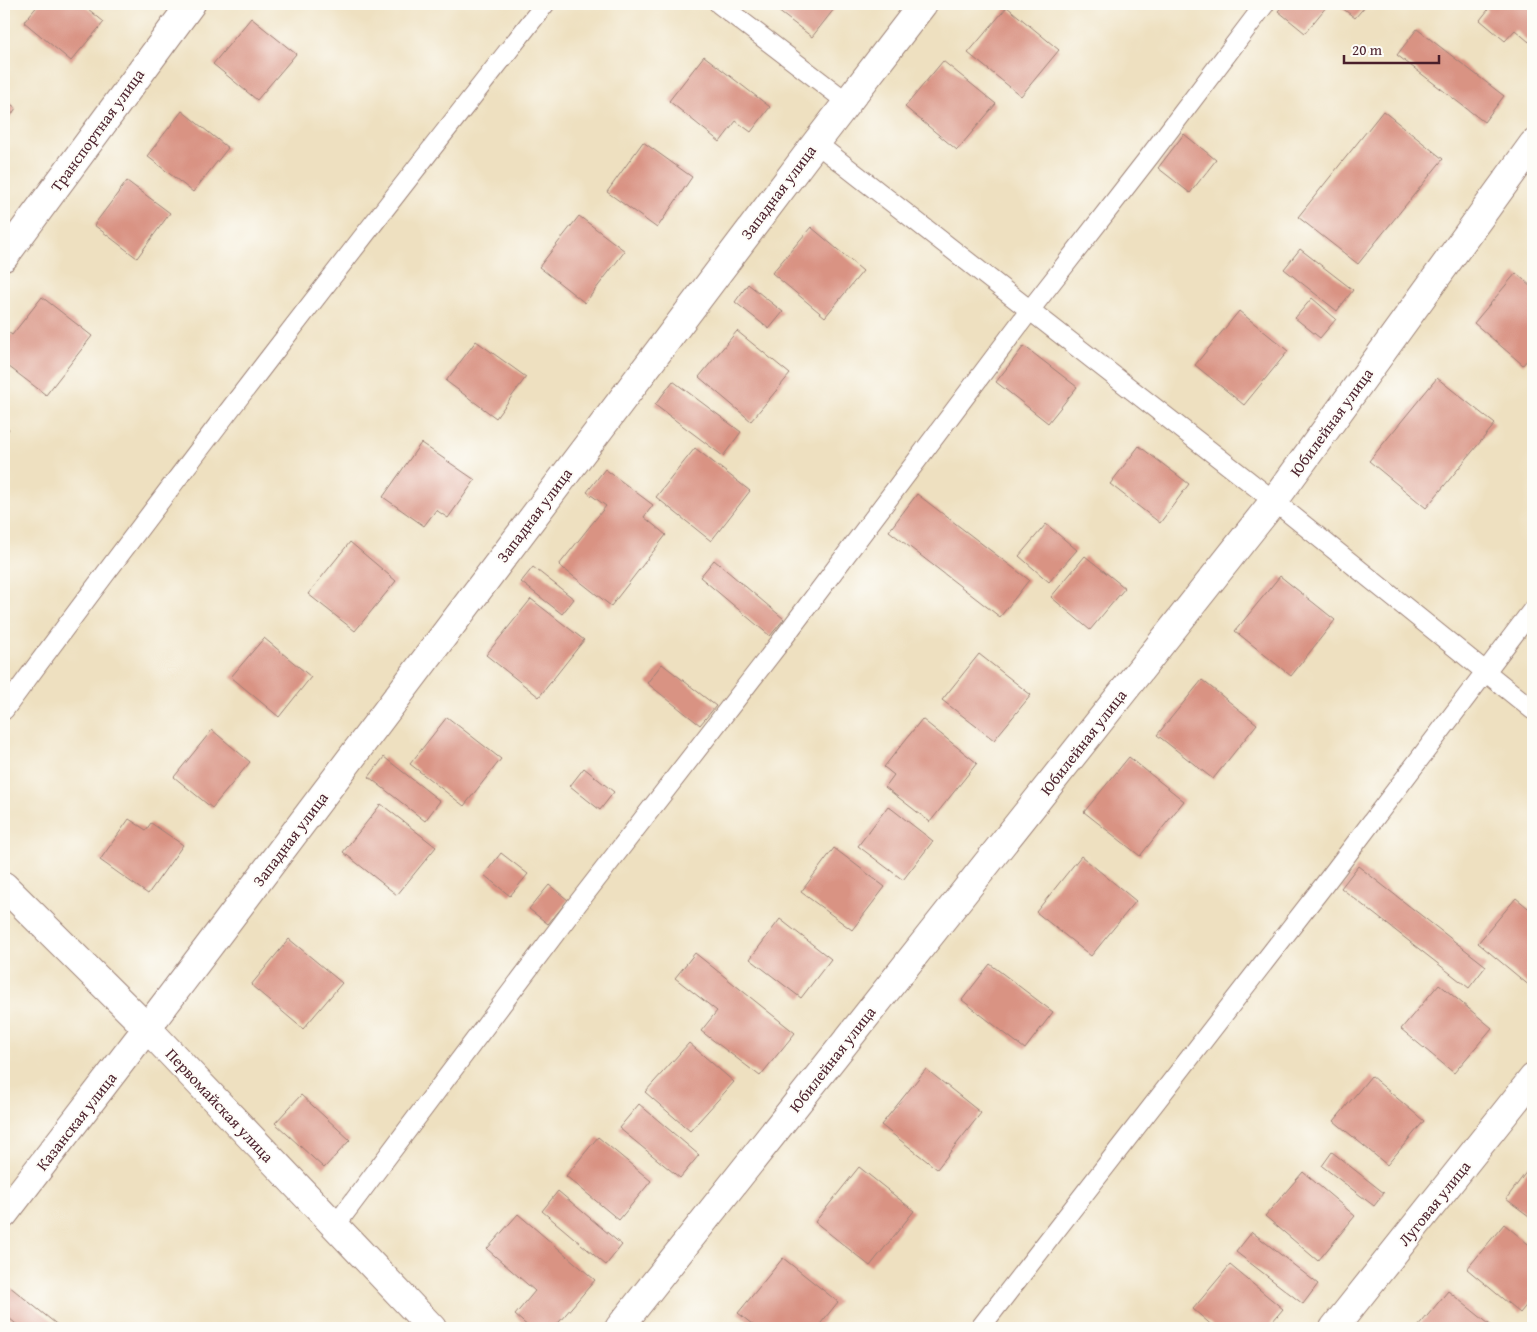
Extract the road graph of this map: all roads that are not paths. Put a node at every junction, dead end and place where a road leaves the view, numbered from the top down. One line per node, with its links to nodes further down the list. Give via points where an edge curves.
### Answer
1 (190, 4): 9 (street, Транспортная улица)
2 (545, 4): 14 (lane, via 303,314)
3 (719, 4): 6 (lane)
4 (923, 4): 6 (street, Западная улица)
5 (1265, 4): 10 (lane)
6 (847, 102): 7 (street, Западная улица)
7 (816, 142): 10 (lane); 17 (street, Западная улица)
8 (1533, 144): 11 (street, Юбилейная улица)
9 (4, 257)
10 (1030, 310): 11 (lane); 20 (lane, via 786,636 578,903)
11 (1274, 501): 13 (lane); 22 (street, Юбилейная улица)
12 (1533, 609): 13 (lane)
13 (1485, 671): 15 (lane); 23 (lane, via 1324,885)
14 (4, 710)
15 (1533, 710)
16 (4, 886): 17 (street, Первомайская улица)
17 (148, 1028): 19 (street, Казанская улица); 20 (street, Первомайская улица)
18 (1533, 1078): 24 (street, Луговая улица)
19 (4, 1214)
20 (335, 1226): 21 (street, Первомайская улица)
21 (432, 1328)
22 (619, 1328)
23 (980, 1328)
24 (1334, 1328)

